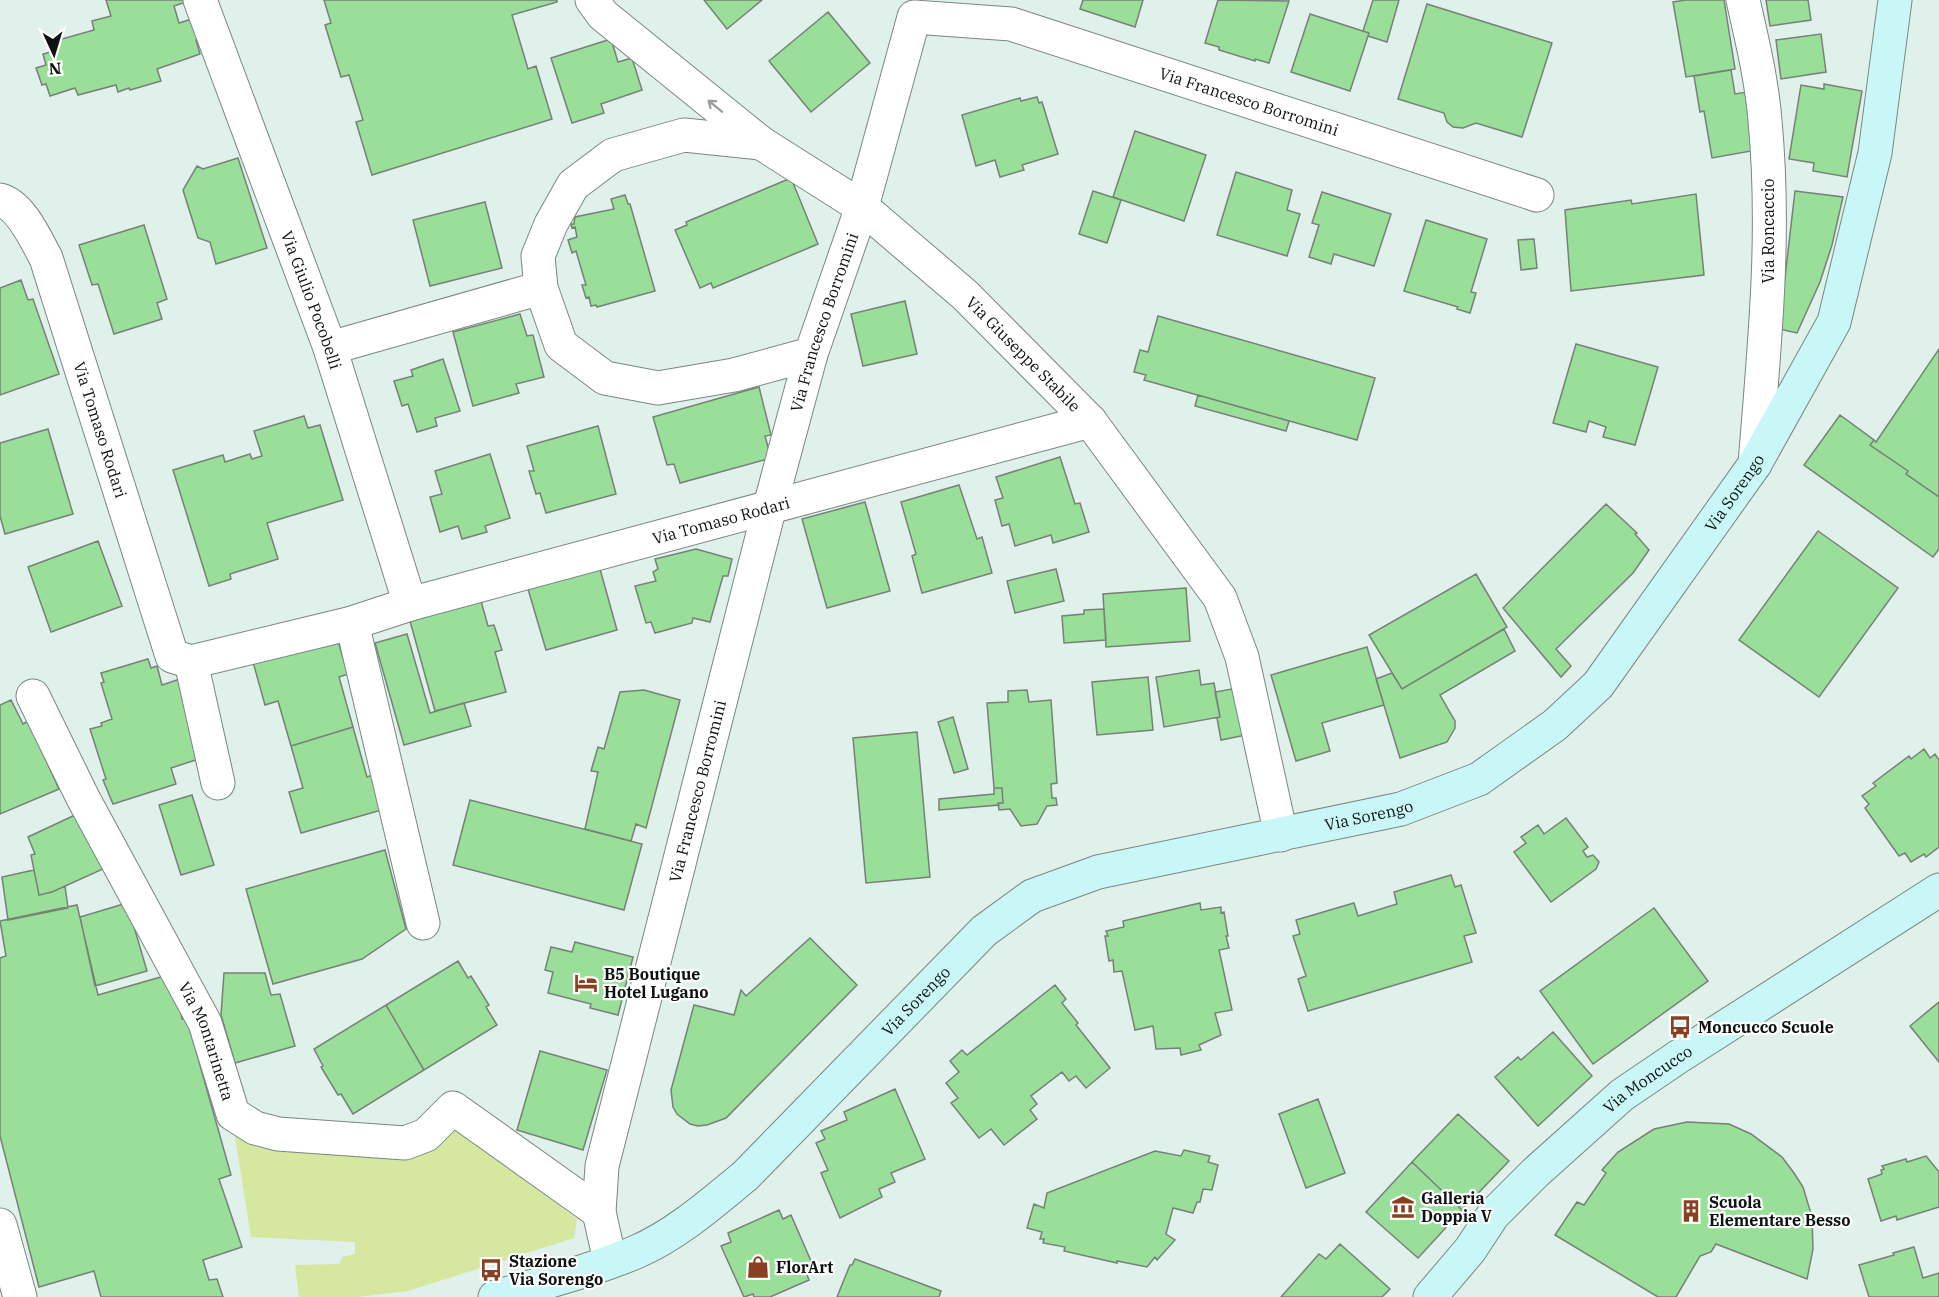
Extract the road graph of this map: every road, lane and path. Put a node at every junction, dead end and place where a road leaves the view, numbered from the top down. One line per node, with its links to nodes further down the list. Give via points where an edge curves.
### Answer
1 (200, 0): 11 (street, Via Giulio Pocobelli)
2 (592, 0): 6 (street, Via Giuseppe Stabile, one-way to 2, via 603,15)
3 (1743, 0): 14 (street, Via Roncaccio, via 1765,120 1770,198 1769,274)
4 (1895, 0): 14 (main road, Via Sorengo, via 1875,153 1834,322)
5 (914, 8): 7 (street, Via Francesco Borromini, via 1011,24); 9 (street, Via Francesco Borromini)
6 (761, 142): 9 (street, Via Giuseppe Stabile); 10 (street, via 684,135 613,155 573,185 550,224 538,256)
7 (1537, 195)
8 (0, 200): 18 (street, Via Tomaso Rodari, via 8,202 30,227 46,258 172,656)
9 (862, 207): 12 (street, Via Francesco Borromini); 13 (street, Via Giuseppe Stabile, via 965,296)
10 (541, 288): 11 (street); 12 (street, via 561,345 605,378 658,388 734,375)
11 (330, 348): 16 (street, Via Giulio Pocobelli)
12 (811, 354): 15 (street, Via Francesco Borromini)
13 (1090, 421): 15 (street, Via Tomaso Rodari); 21 (street, Via Giuseppe Stabile, via 1220,598 1242,657)
14 (1755, 464): 21 (main road, Via Sorengo, via 1598,685 1554,725 1479,779 1401,809)
15 (770, 506): 16 (street, Via Tomaso Rodari); 24 (street, Via Francesco Borromini, via 602,1166)
16 (410, 604): 17 (street, Via Tomaso Rodari)
17 (352, 623): 18 (street, Via Tomaso Rodari); 23 (street)
18 (191, 662): 20 (street)
19 (33, 696): 24 (street, Via Montarinetta, via 83,798 205,1023 233,1114 255,1128 278,1134 405,1143 426,1135 453,1108)
20 (218, 783)
21 (1281, 835): 26 (main road, Via Sorengo, via 1098,872 1032,896 984,931 745,1176 674,1230 638,1252)
22 (1939, 891): 29 (main road, Via Moncucco, via 1622,1095 1493,1215 1470,1250)
23 (423, 923)
24 (599, 1212): 26 (street, Via Francesco Borromini)
25 (0, 1225): 27 (street)
26 (610, 1261): 28 (main road, Via Sorengo)
27 (20, 1297)
28 (495, 1297)
29 (1430, 1297)

